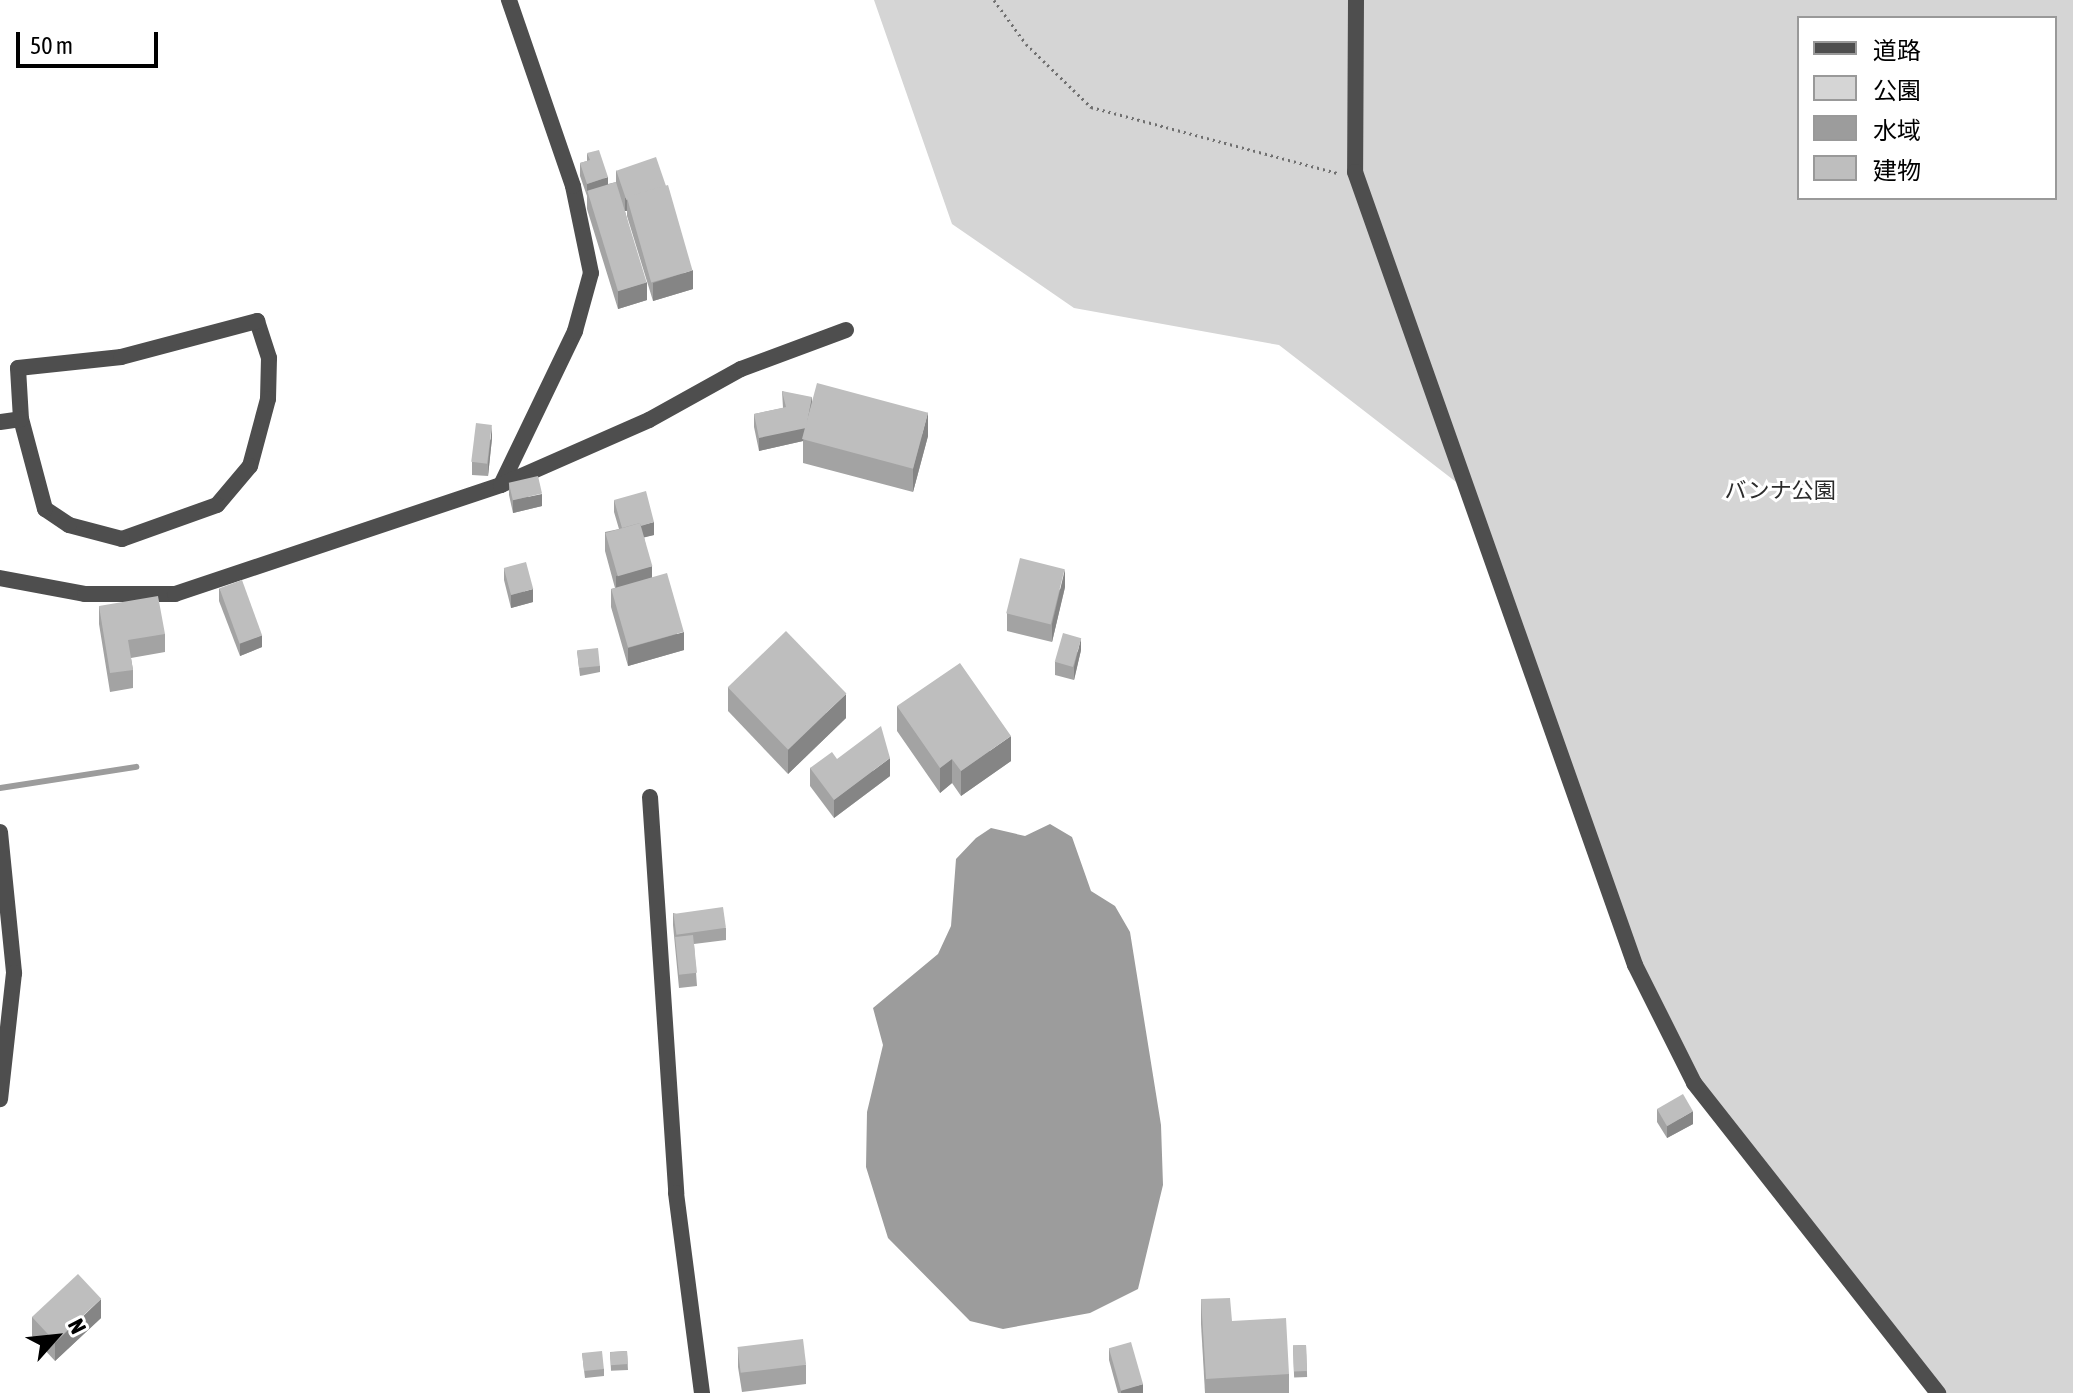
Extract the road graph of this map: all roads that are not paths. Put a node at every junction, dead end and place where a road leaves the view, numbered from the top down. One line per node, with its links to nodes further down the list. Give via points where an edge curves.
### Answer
1 (509, 0): 6 (street, via 573,186 591,273 575,331)
2 (1356, 0): 12 (street, via 1350,61 1357,178 1635,965 1694,1083)
3 (846, 330): 6 (street, via 741,369 649,420)
4 (21, 419): 4 (street, via 45,509 69,525 122,539 169,527 217,505 250,466 268,399 269,358 257,321 121,357 18,368); 5 (street)
5 (0, 422)
6 (501, 485): 7 (street, via 175,594 85,594)
7 (0, 578)
8 (650, 797): 11 (street, via 676,1193)
9 (0, 832): 10 (street, via 14,973)
10 (0, 1099)
11 (702, 1393)
12 (1938, 1393)

